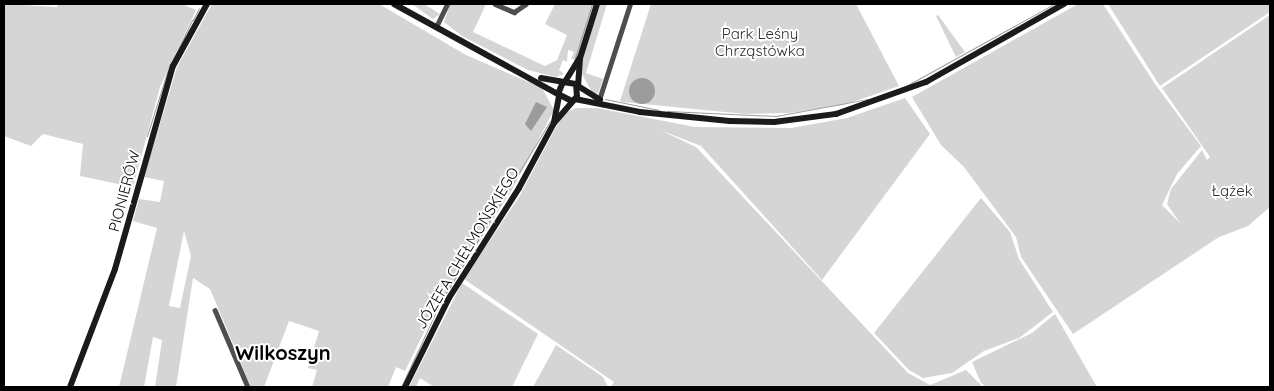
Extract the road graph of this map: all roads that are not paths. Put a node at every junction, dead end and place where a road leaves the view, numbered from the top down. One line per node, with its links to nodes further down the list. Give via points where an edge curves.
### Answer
1 (207, 4): 19 (street, PIONIERÓW, via 174,66 115,268)
2 (394, 4): 9 (street)
3 (447, 4): 9 (street)
4 (494, 4): 5 (street, via 514,12)
5 (526, 4)
6 (597, 4): 10 (street)
7 (630, 4): 16 (street)
8 (1064, 4): 16 (street, via 920,85 836,114 751,122 651,114)
9 (436, 27): 11 (street)
10 (580, 58): 12 (street); 13 (street)
11 (532, 76): 12 (street); 14 (street)
12 (564, 81): 13 (street); 14 (street, JÓZEFA CHEŁMOŃSKIEGO)
13 (578, 86): 15 (street); 16 (street)
14 (558, 95): 15 (street); 17 (street, JÓZEFA CHEŁMOŃSKIEGO)
15 (573, 100): 16 (street); 17 (street, JÓZEFA CHEŁMOŃSKIEGO)
16 (602, 102)
17 (554, 123): 21 (street, JÓZEFA CHEŁMOŃSKIEGO, via 442,310)
18 (216, 310): 20 (street)
19 (70, 387)
20 (248, 387)
21 (405, 387)

